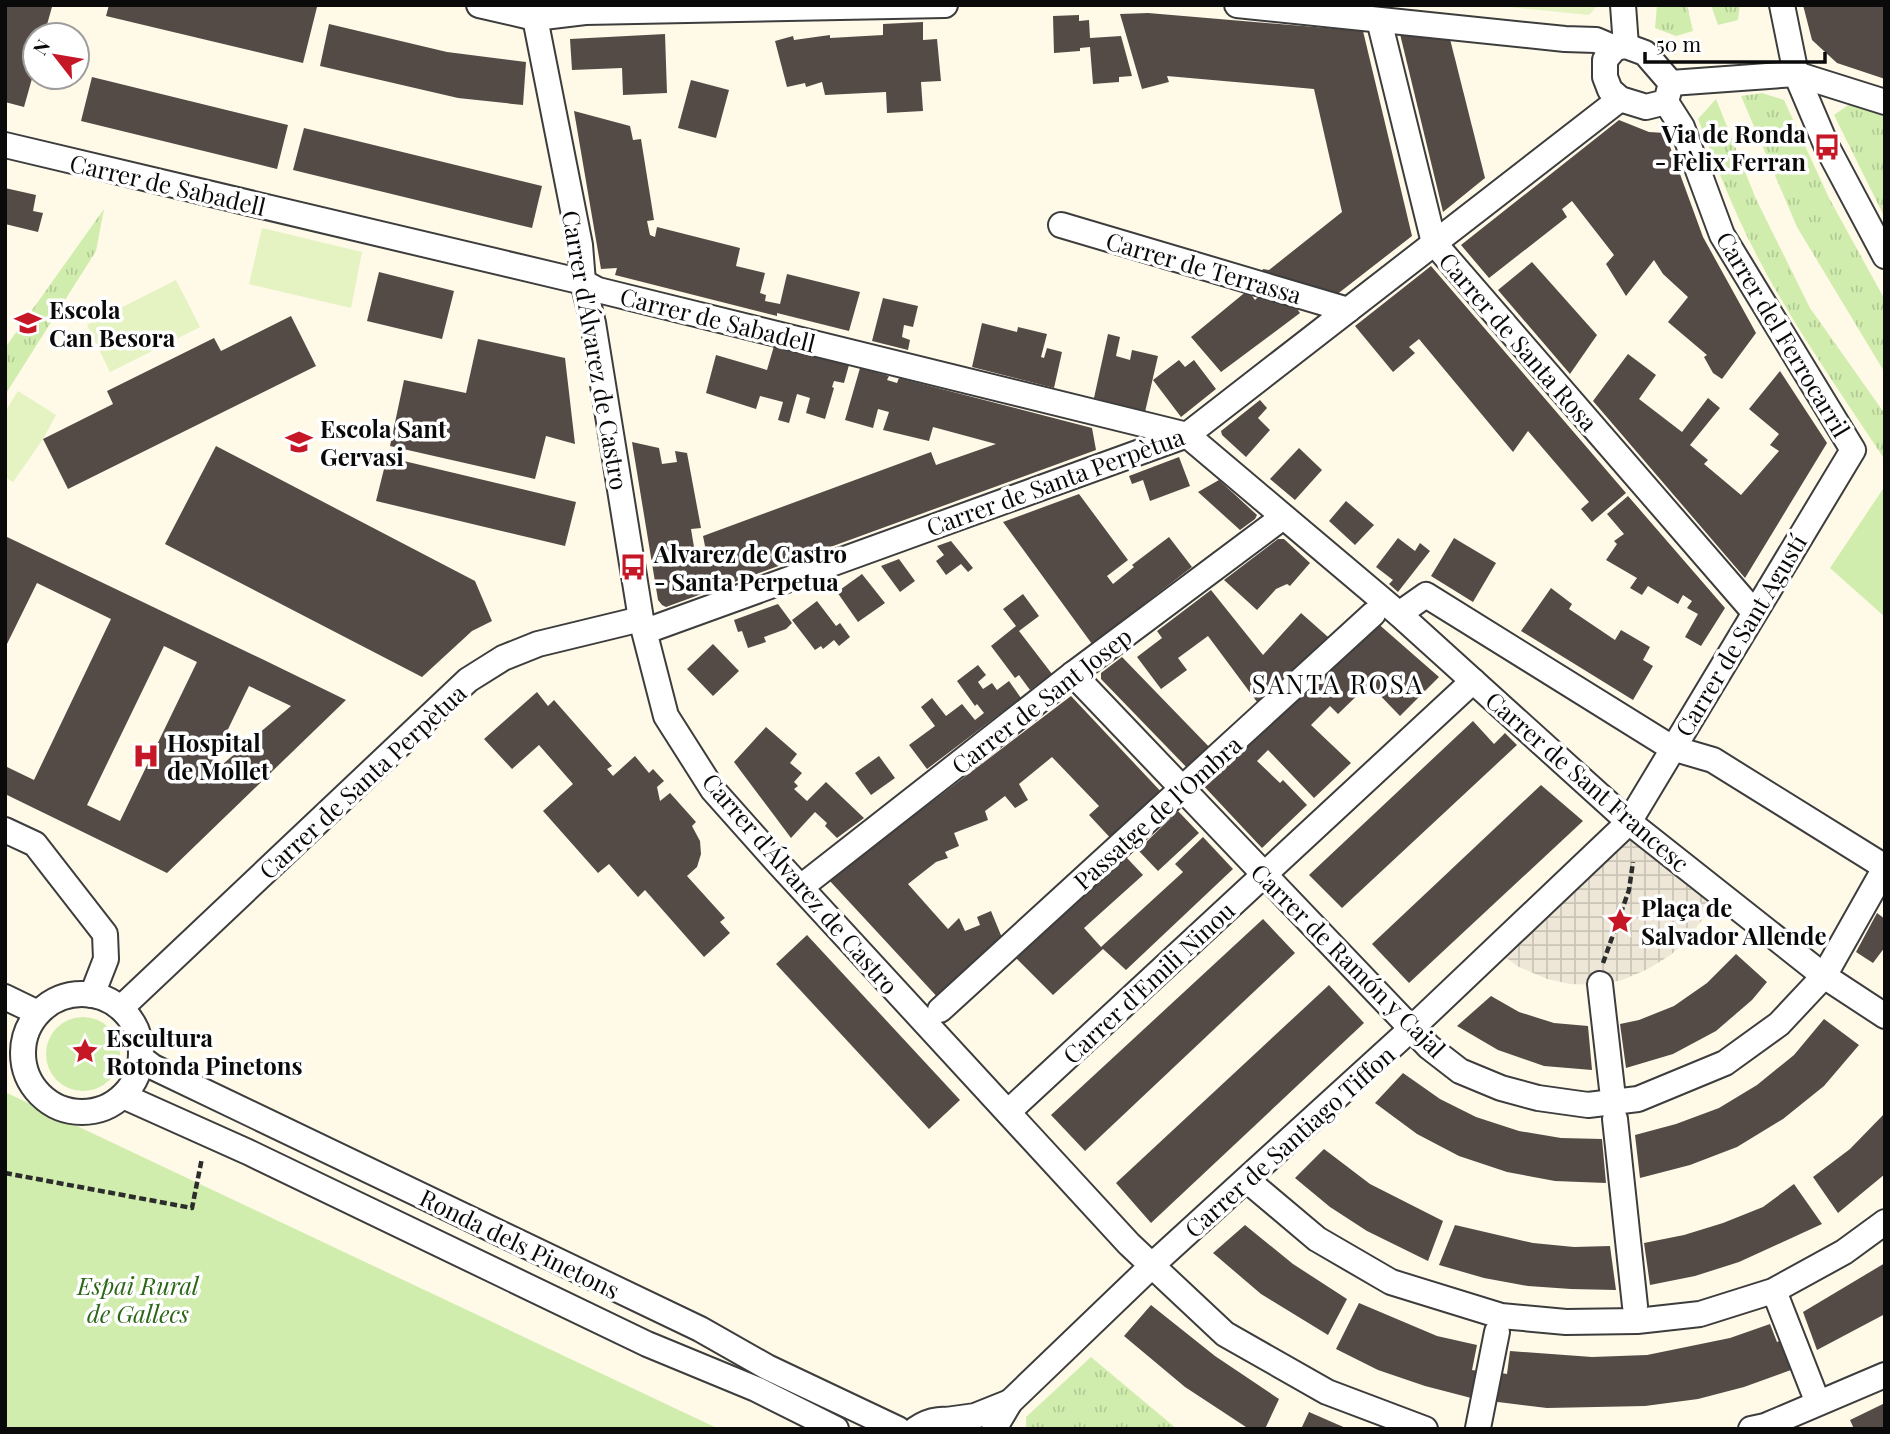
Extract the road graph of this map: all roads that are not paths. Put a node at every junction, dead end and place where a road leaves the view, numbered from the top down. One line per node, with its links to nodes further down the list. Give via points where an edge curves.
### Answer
1 (479, 5): 6 (street)
2 (946, 5): 6 (street, via 585,12)
3 (1237, 5): 7 (street)
4 (1623, 5): 8 (street)
5 (1782, 5): 9 (street)
6 (535, 18): 17 (street, Carrer d'Álvarez de Castro, via 580,245)
7 (1379, 20): 8 (street, via 1596,40); 15 (street, Carrer de Santa Rosa)
8 (1620, 47): 10 (street, via 1645,53); 11 (street, via 1605,60 1605,77)
9 (1796, 74): 10 (street); 12 (street); 16 (street, via 1826,147)
10 (1668, 93): 11 (street, via 1646,107); 20 (street, Carrer del Ferrocarril, via 1722,235)
11 (1620, 99): 15 (street, Carrer de Santa Perpètua)
12 (1885, 102)
13 (5, 145): 17 (street, Carrer de Sabadell)
14 (1060, 225): 18 (street, Carrer de Terrassa)
15 (1434, 243): 18 (street, Carrer de Santa Perpètua); 22 (street, Carrer de Santa Rosa)
16 (1885, 256)
17 (583, 282): 19 (street, Carrer de Sabadell, via 598,290); 25 (street, Carrer d'Álvarez de Castro)
18 (1348, 310): 19 (street, Carrer de Santa Perpètua)
19 (1187, 435): 21 (street, Carrer de Sant Francesc); 25 (street, Carrer de Santa Perpètua)
20 (1853, 450): 22 (street, Carrer de Sant Agustí)
21 (1283, 517): 24 (street, Carrer de Sant Francesc); 26 (street, Carrer de Sant Josep)
22 (1754, 612): 28 (street, Carrer de Sant Agustí)
23 (1373, 614): 29 (street, Passatge de l'Ombra)
24 (1399, 614): 27 (street, Carrer de Sant Francesc); 28 (street, via 1426,595)
25 (644, 625): 34 (street, Carrer d'Álvarez de Castro, via 666,716 713,790); 39 (street, Carrer de Santa Perpètua, via 538,643 468,680)
26 (1073, 674): 29 (street, Carrer de Ramón y Cajal); 34 (street, Carrer de Sant Josep)
27 (1473, 681): 30 (street, Carrer de Sant Francesc); 33 (street, Carrer d'Emili Ninou)
28 (1672, 748): 30 (street, Carrer de Sant Agustí); 32 (street, via 1713,760)
29 (1182, 789): 33 (street, Carrer de Ramón y Cajal); 40 (street, Passatge de l'Ombra)
30 (1629, 821): 35 (street, Carrer de Sant Francesc); 43 (street, Carrer de Santiago Tiffon)
31 (5, 830): 37 (street, via 35,844 105,934 106,959)
32 (1885, 867): 35 (street, Carrer de Ramón y Cajal)
33 (1263, 875): 43 (street, Carrer de Ramón y Cajal); 48 (street, Carrer d'Emili Ninou)
34 (801, 887): 48 (street, Carrer d'Álvarez de Castro)
35 (1824, 976): 42 (street, Carrer de Sant Francesc); 43 (street, Carrer de Ramón y Cajal, via 1779,1024 1725,1063 1638,1099 1588,1104 1500,1088 1460,1071)
36 (1600, 984): 46 (street)
37 (92, 995): 39 (street); 41 (street, via 76,994 49,1003)
38 (5, 997): 41 (street)
39 (121, 1008): 45 (street, via 133,1023)
40 (940, 1010)
41 (38, 1013): 44 (street)
42 (1885, 1016)
43 (1412, 1028): 50 (street, Carrer de Santiago Tiffon)
44 (14, 1042): 47 (street, via 26,1073 41,1096 55,1106 70,1111 96,1110)
45 (141, 1058): 47 (street); 62 (street, Ronda dels Pinetons)
46 (1612, 1089)
47 (123, 1096): 61 (street, Ronda dels Pinetons)
48 (1008, 1112): 52 (street, Carrer d'Álvarez de Castro)
49 (1615, 1119): 54 (street)
50 (1247, 1180): 51 (street, via 1317,1239 1391,1282 1501,1315 1566,1322 1637,1321 1724,1307 1773,1291 1844,1252); 52 (street, Carrer de Santiago Tiffon)
51 (1885, 1222)
52 (1152, 1265): 58 (street, Carrer de Santiago Tiffon); 66 (street, Carrer d'Álvarez de Castro, via 1225,1334 1327,1392)
53 (1778, 1300): 57 (street)
54 (1635, 1306)
55 (1497, 1332): 60 (street)
56 (1885, 1375): 67 (street)
57 (1814, 1393)
58 (1010, 1402): 59 (street, Carrer de Santiago Tiffon, via 975,1416); 65 (street, Carrer de Santiago Tiffon)
59 (946, 1420): 63 (street, Carrer de Santiago Tiffon); 64 (street)
60 (1478, 1428)
61 (836, 1429)
62 (898, 1429)
63 (916, 1429)
64 (970, 1429)
65 (994, 1429)
66 (1425, 1429)
67 (1751, 1429)

